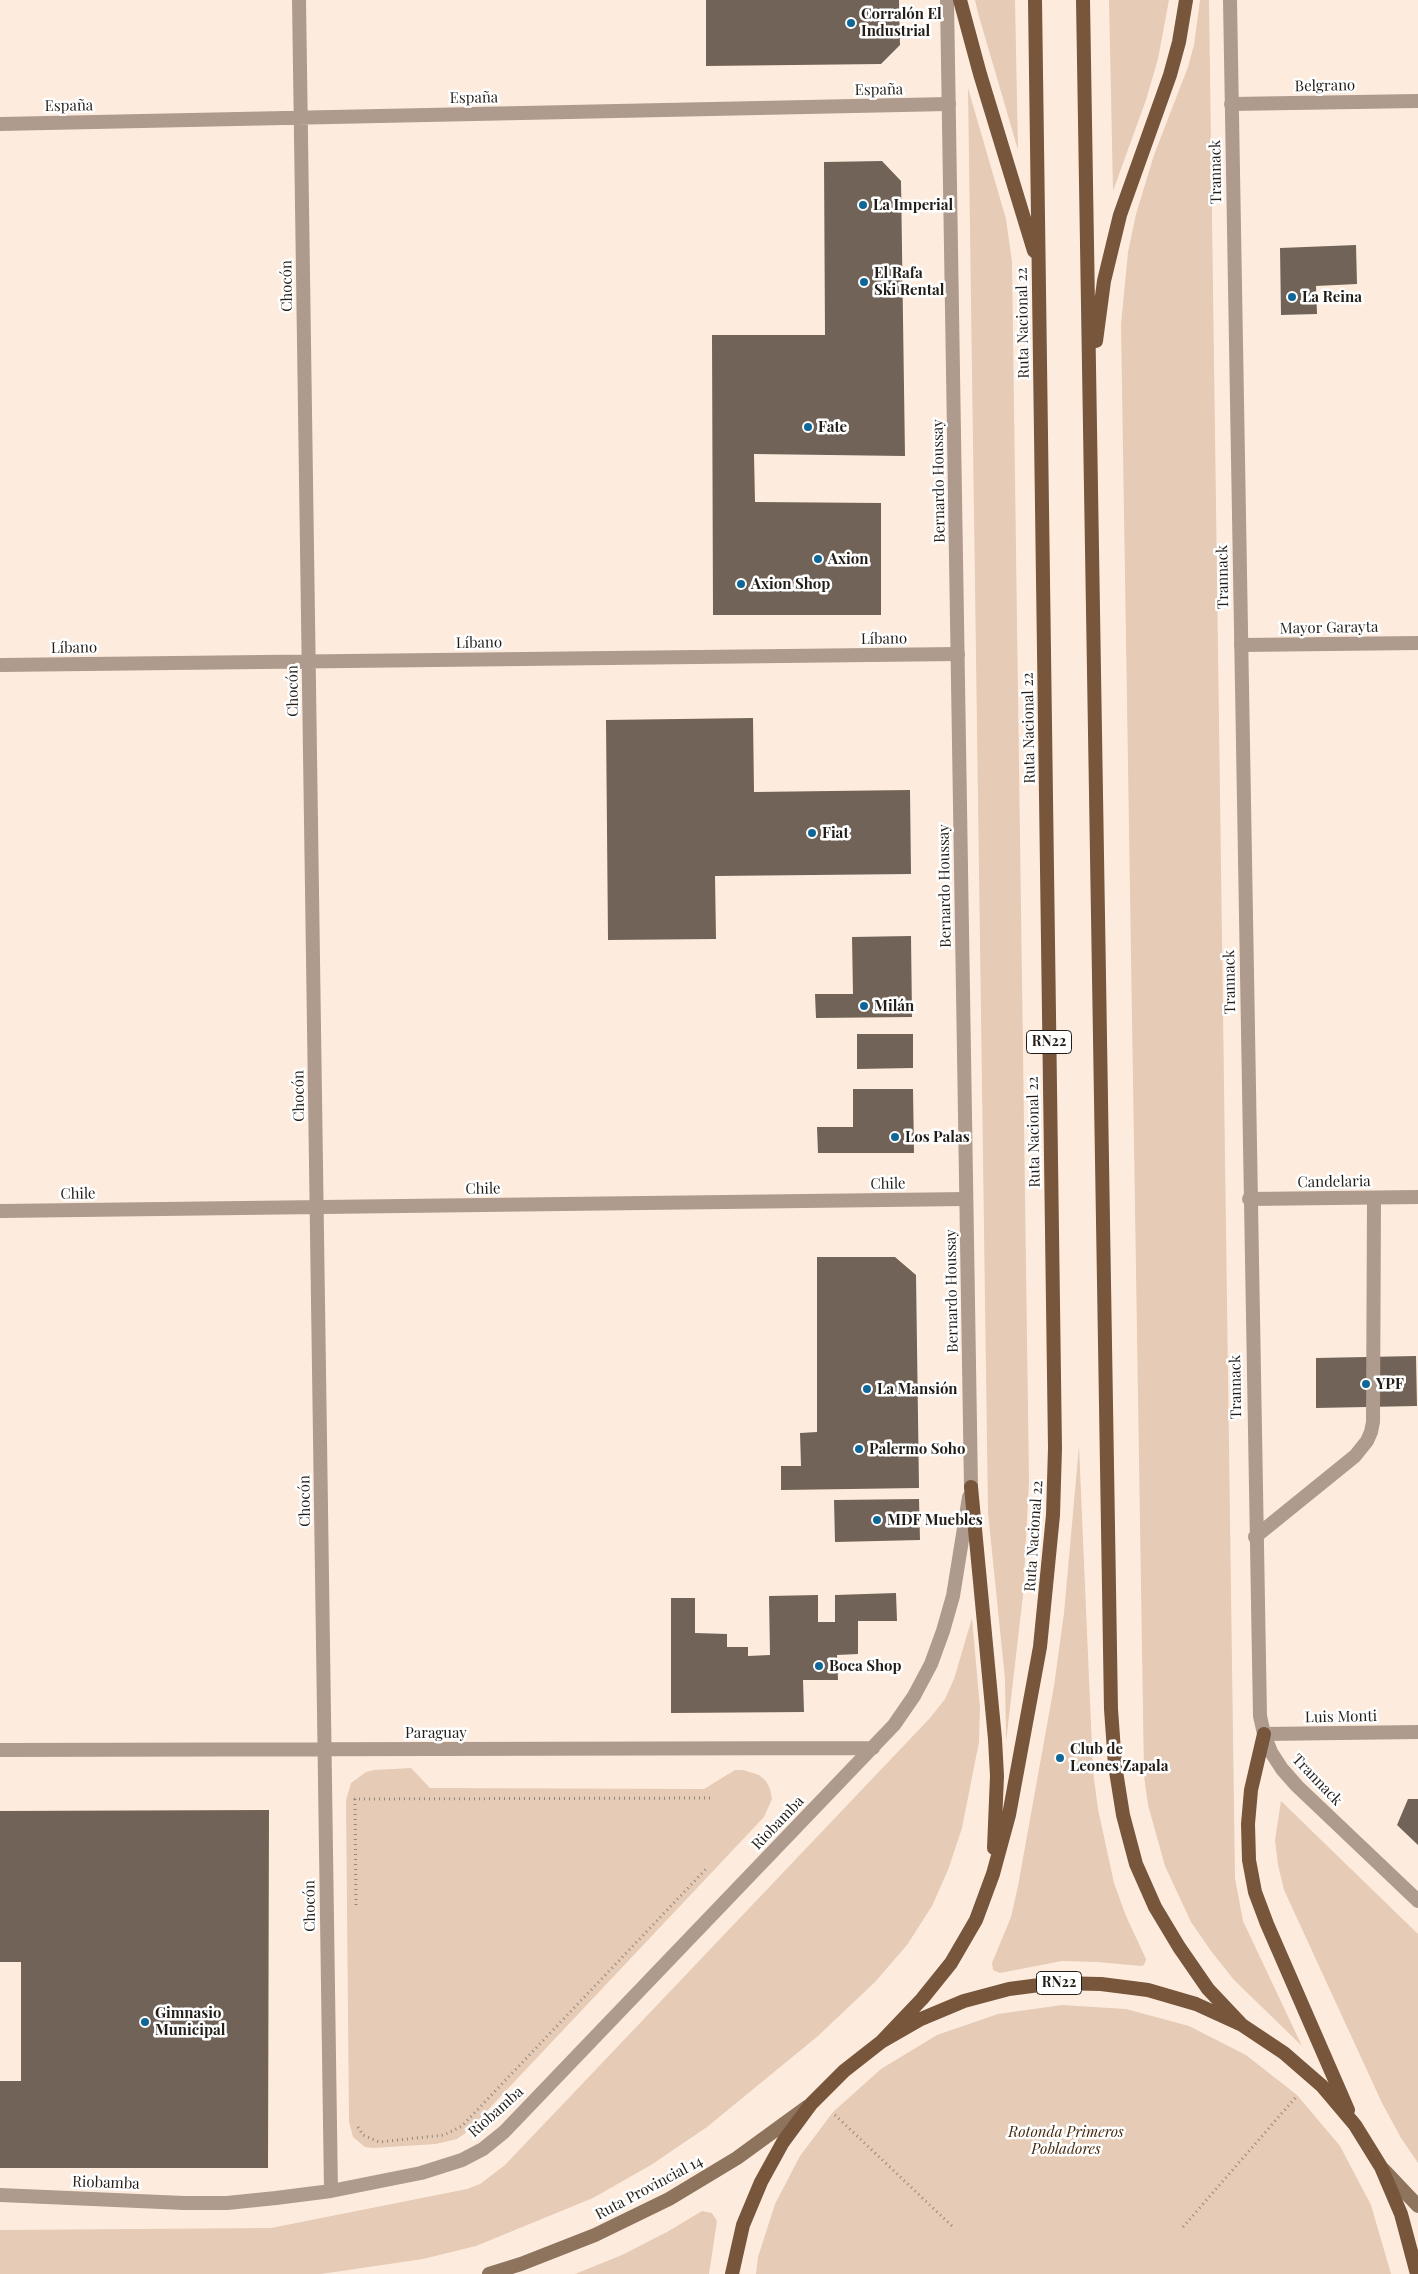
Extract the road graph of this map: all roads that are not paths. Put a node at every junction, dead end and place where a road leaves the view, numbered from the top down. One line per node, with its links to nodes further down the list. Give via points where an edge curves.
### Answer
1 (300, 0): 11 (street, Chocón)
2 (947, 0): 9 (street, Bernardo Houssay)
3 (960, 0): 13 (main road)
4 (1035, 0): 13 (main road, Ruta Nacional 22 / RN22)
5 (1083, 0): 14 (main road, RN22)
6 (1186, 0): 14 (main road, via 1170,75 1120,215 1104,281)
7 (1230, 0): 10 (street, Trannack)
8 (1418, 102): 10 (street, Belgrano)
9 (949, 104): 11 (street, España); 17 (street, Bernardo Houssay)
10 (1232, 104): 16 (street, Trannack)
11 (301, 118): 12 (street, España); 18 (street, Chocón)
12 (0, 124)
13 (1038, 268): 33 (main road, Ruta Nacional 22 / RN22, via 1055,1448 1053,1515 1040,1647 1009,1815)
14 (1090, 381): 35 (main road, RN22, via 1110,1699 1114,1765 1136,1864 1154,1907 1208,1989)
15 (1418, 643): 16 (street, Mayor Garayta)
16 (1240, 645): 23 (street, Trannack)
17 (958, 654): 18 (street, Líbano); 22 (street, Bernardo Houssay)
18 (309, 661): 19 (street, Líbano); 24 (street, Chocón)
19 (0, 665)
20 (1418, 1197): 21 (street, Candelaria)
21 (1374, 1198): 23 (street, Candelaria); 27 (street, via 1371,1432 1355,1456)
22 (966, 1199): 24 (street, Chile); 26 (street, Bernardo Houssay)
23 (1250, 1200): 27 (street, Trannack)
24 (317, 1207): 25 (street, Chile); 31 (street, Chocón)
25 (0, 1211)
26 (971, 1487): 30 (street, Bernardo Houssay, via 953,1596 931,1664 894,1725); 33 (main road, via 995,1739 997,1776)
27 (1255, 1536): 29 (street, Trannack, via 1259,1692)
28 (1418, 1732): 29 (street, Luis Monti)
29 (1264, 1734): 34 (street, Trannack, via 1271,1752 1297,1786); 38 (main road, via 1251,1790 1248,1824 1249,1860 1255,1892)
30 (873, 1748): 31 (street, Paraguay); 40 (street, Riobamba, via 504,2132 483,2149 440,2168)
31 (324, 1749): 32 (street, Paraguay); 40 (street, Chocón)
32 (0, 1750)
33 (993, 1874): 36 (main road, Ruta Nacional 22 / RN22, via 976,1920 951,1963)
34 (1418, 1901)
35 (1242, 2026): 36 (main road, RN22, via 1196,2004 1148,1990 1102,1984 1055,1983 1009,1989 964,2001 921,2019); 38 (main road, RN22, via 1284,2053 1316,2081)
36 (881, 2042): 37 (main road, RN22, via 844,2071)
37 (811, 2104): 43 (main road, Ruta Provincial 14, via 738,2158 669,2199 595,2234); 44 (main road, RN22, via 783,2142 761,2182 743,2225)
38 (1355, 2125): 39 (main road, RN22)
39 (1381, 2167): 42 (main road); 45 (main road, RN22, via 1402,2214)
40 (331, 2191): 41 (street, Riobamba, via 227,2203)
41 (0, 2195)
42 (1418, 2206)
43 (489, 2274)
44 (732, 2274)
45 (1416, 2274)

